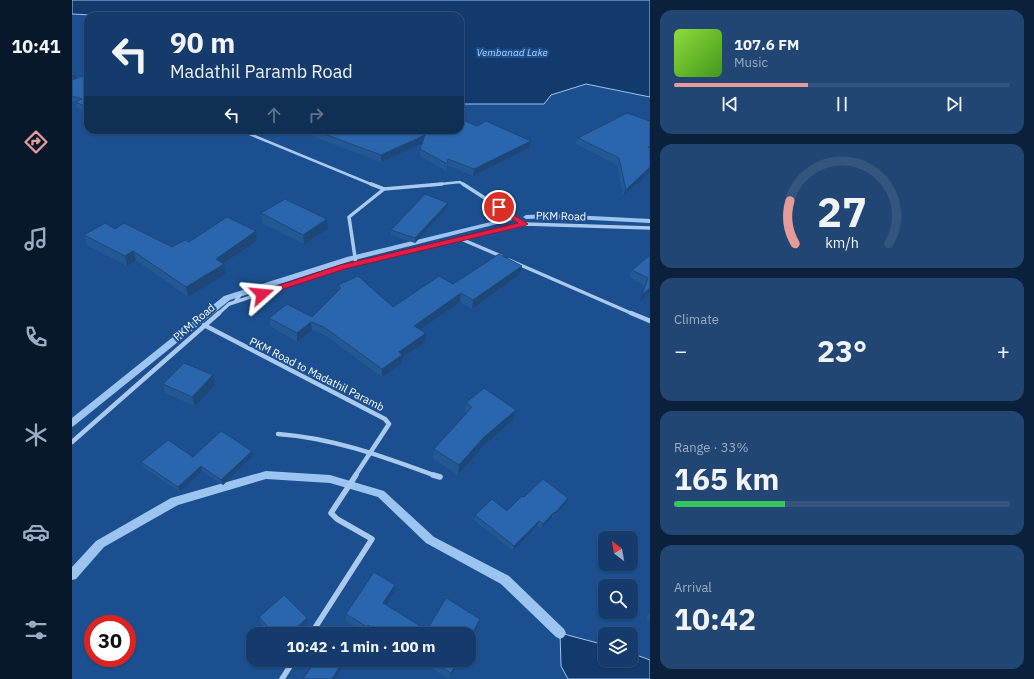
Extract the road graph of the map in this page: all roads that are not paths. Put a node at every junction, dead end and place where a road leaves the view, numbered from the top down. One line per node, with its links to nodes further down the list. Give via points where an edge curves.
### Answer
1 (250, 134): 2 (street)
2 (384, 189): 3 (street, via 460,182); 6 (street, via 349,217)
3 (524, 224): 4 (street, PKM Road); 5 (street, PKM Road)
4 (650, 228)
5 (461, 239): 6 (street, PKM Road); 9 (street)
6 (356, 264): 8 (street, PKM Road)
7 (240, 295): 8 (street)
8 (235, 302): 10 (street, PKM Road)
9 (650, 321)
10 (204, 325): 12 (street, PKM Road); 13 (street, PKM Road to Madathil Paramb, via 385,419 389,424)
11 (278, 434): 13 (street, via 321,439)
12 (72, 442)
13 (370, 453): 14 (street); 15 (street, via 331,513 372,540)
14 (440, 477)
15 (316, 627)
16 (290, 667): 17 (street)
17 (282, 679)

